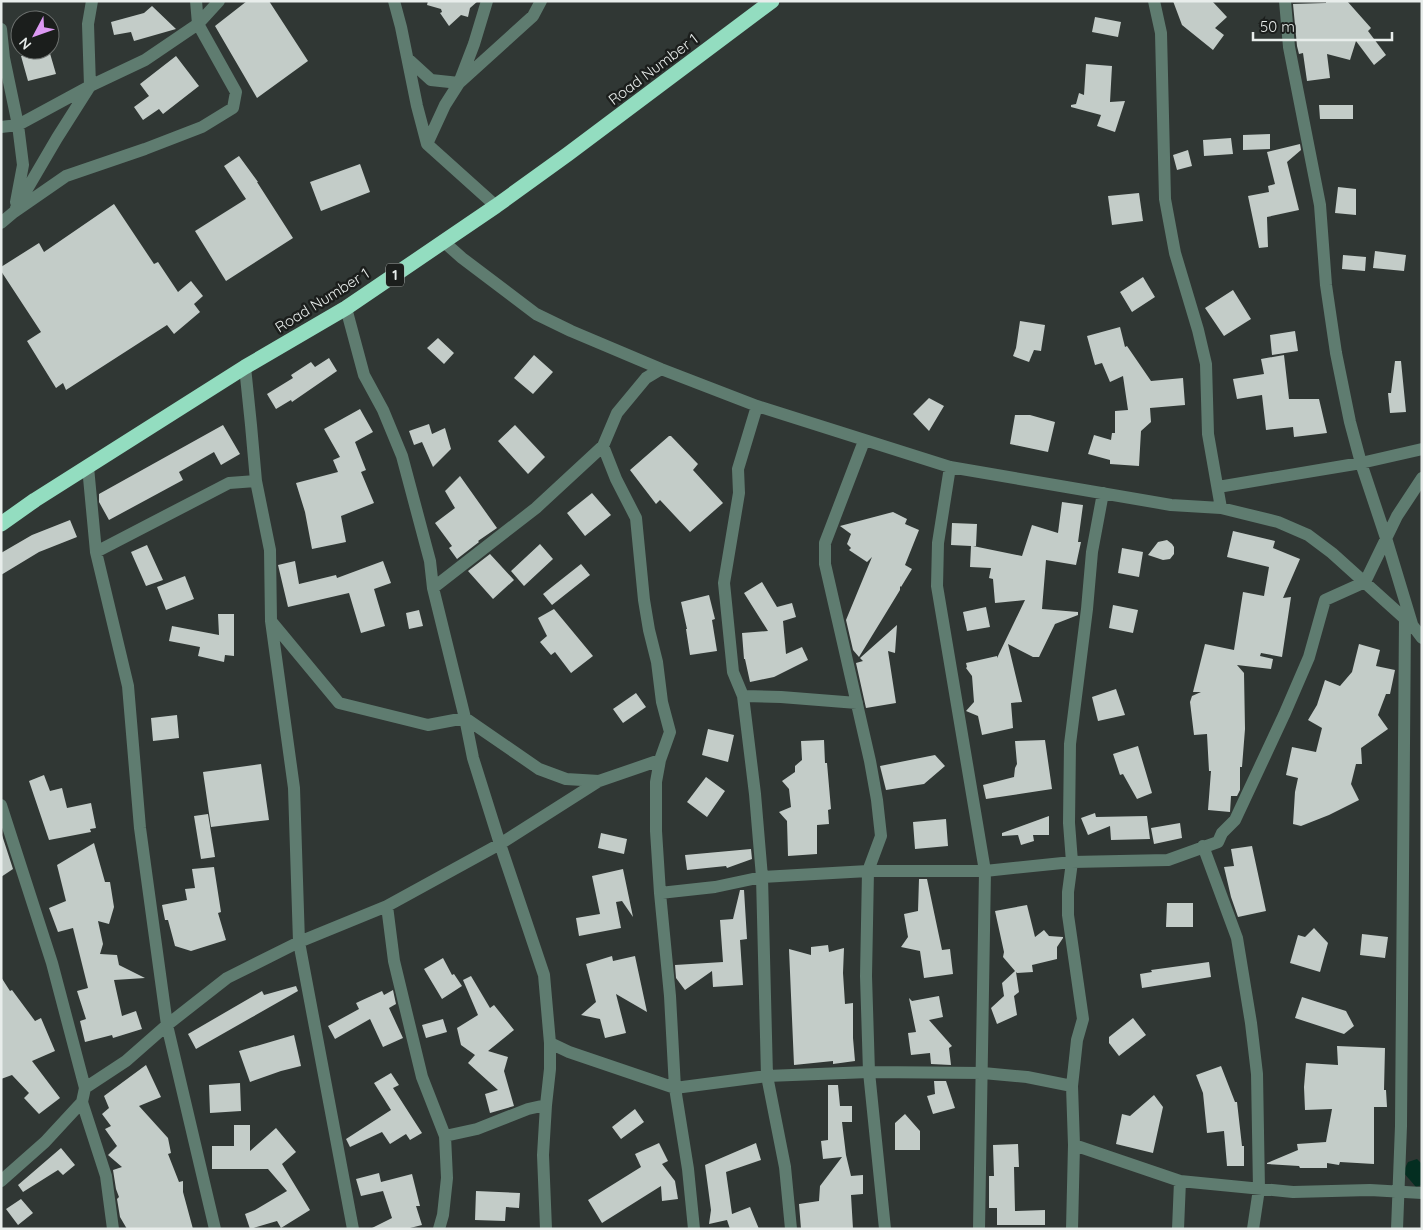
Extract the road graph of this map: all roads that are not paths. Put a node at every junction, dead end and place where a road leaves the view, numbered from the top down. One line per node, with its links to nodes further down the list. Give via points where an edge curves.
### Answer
1 (92, 1): 14 (street, via 88,24)
2 (196, 1): 10 (street)
3 (219, 1): 10 (street)
4 (394, 1): 12 (street)
5 (487, 1): 13 (street)
6 (541, 1): 13 (street, via 533,16)
7 (772, 1): 18 (highway, Road Number 1 / 1)
8 (1154, 1): 34 (street, via 1161,33 1165,198 1175,253 1206,364 1208,434)
9 (1285, 1): 29 (street, via 1289,47 1320,205 1326,285 1336,353)
10 (198, 24): 14 (street, via 145,60); 19 (street, via 236,92 233,108 202,127 66,176)
11 (1, 29): 15 (street)
12 (408, 60): 13 (street, via 431,80); 17 (street)
13 (459, 83): 17 (street)
14 (90, 86): 15 (street); 19 (street)
15 (18, 125): 16 (street); 19 (street, via 23,165)
16 (1, 126)
17 (427, 144): 18 (street)
18 (496, 206): 21 (highway, Road Number 1 / 1)
19 (14, 212): 20 (street)
20 (1, 223)
21 (444, 242): 22 (highway, Road Number 1 / 1); 24 (street, via 536,314)
22 (346, 308): 23 (highway, Road Number 1 / 1); 41 (street, via 364,374 402,456 430,561)
23 (245, 367): 30 (highway, Road Number 1 / 1); 33 (street)
24 (661, 369): 25 (street); 27 (street, via 646,378 617,413)
25 (757, 406): 26 (street); 45 (street, via 738,469 739,493 724,583 734,672)
26 (864, 441): 31 (street); 46 (street, via 825,543 825,564)
27 (603, 446): 41 (street, via 536,508); 48 (street, via 636,518 644,600 670,732)
28 (1422, 448): 29 (street)
29 (1361, 463): 34 (street); 38 (street)
30 (88, 466): 37 (highway, Road Number 1 / 1); 39 (street)
31 (950, 467): 35 (street); 55 (street, via 938,543 937,586)
32 (1422, 478): 38 (street)
33 (256, 481): 39 (street, via 229,484); 42 (street, via 270,550)
34 (1218, 487): 36 (street)
35 (1103, 493): 36 (street, via 1171,505); 53 (street, via 1092,552 1070,744)
36 (1221, 508): 40 (street, via 1278,522 1308,535)
37 (1, 524)
38 (1386, 538): 40 (street); 43 (street)
39 (96, 552): 60 (street, via 128,686 140,828)
40 (1365, 582): 43 (street); 52 (street, via 1325,600 1309,657 1235,820 1218,842)
41 (433, 588): 47 (street)
42 (271, 621): 47 (street, via 339,703 428,725); 59 (street, via 294,788)
43 (1409, 622): 44 (street); 75 (street)
44 (1422, 638)
45 (743, 696): 46 (street); 56 (street)
46 (856, 703): 54 (street, via 872,769 881,836)
47 (465, 718): 49 (street, via 539,769 566,779); 51 (street, via 473,758)
48 (660, 760): 49 (street); 57 (street, via 656,782)
49 (599, 781): 51 (street)
50 (1, 805): 66 (street, via 52,963)
51 (500, 844): 58 (street); 61 (street, via 544,975)
52 (1203, 846): 53 (street, via 1168,860); 74 (street, via 1237,938 1257,1074)
53 (1072, 862): 55 (street); 65 (street, via 1068,915 1083,1019 1077,1040)
54 (868, 871): 55 (street); 56 (street); 62 (street, via 866,976)
55 (985, 871): 63 (street)
56 (762, 877): 57 (street, via 715,887); 64 (street)
57 (660, 893): 67 (street)
58 (387, 906): 59 (street); 70 (street, via 394,961 422,1077)
59 (299, 942): 60 (street, via 227,978); 79 (street)
60 (167, 1025): 66 (street, via 126,1061); 78 (street)
61 (550, 1043): 67 (street); 69 (street)
62 (869, 1072): 63 (street); 64 (street); 84 (street)
63 (983, 1073): 65 (street); 85 (street)
64 (767, 1076): 67 (street); 83 (street, via 785,1166)
65 (1072, 1086): 71 (street)
66 (85, 1088): 68 (street)
67 (675, 1088): 82 (street)
68 (82, 1102): 72 (street, via 45,1142); 77 (street, via 106,1176)
69 (546, 1105): 70 (street, via 477,1130); 81 (street, via 543,1155)
70 (446, 1136): 80 (street, via 447,1178)
71 (1074, 1145): 73 (street); 86 (street)
72 (1, 1181)
73 (1180, 1181): 74 (street); 87 (street)
74 (1259, 1189): 75 (street); 88 (street)
75 (1397, 1192): 76 (street); 89 (street)
76 (1422, 1193)
77 (113, 1229)
78 (215, 1229)
79 (353, 1229)
80 (439, 1229)
81 (546, 1229)
82 (694, 1229)
83 (791, 1229)
84 (885, 1229)
85 (980, 1229)
86 (1072, 1229)
87 (1178, 1229)
88 (1253, 1229)
89 (1397, 1229)

